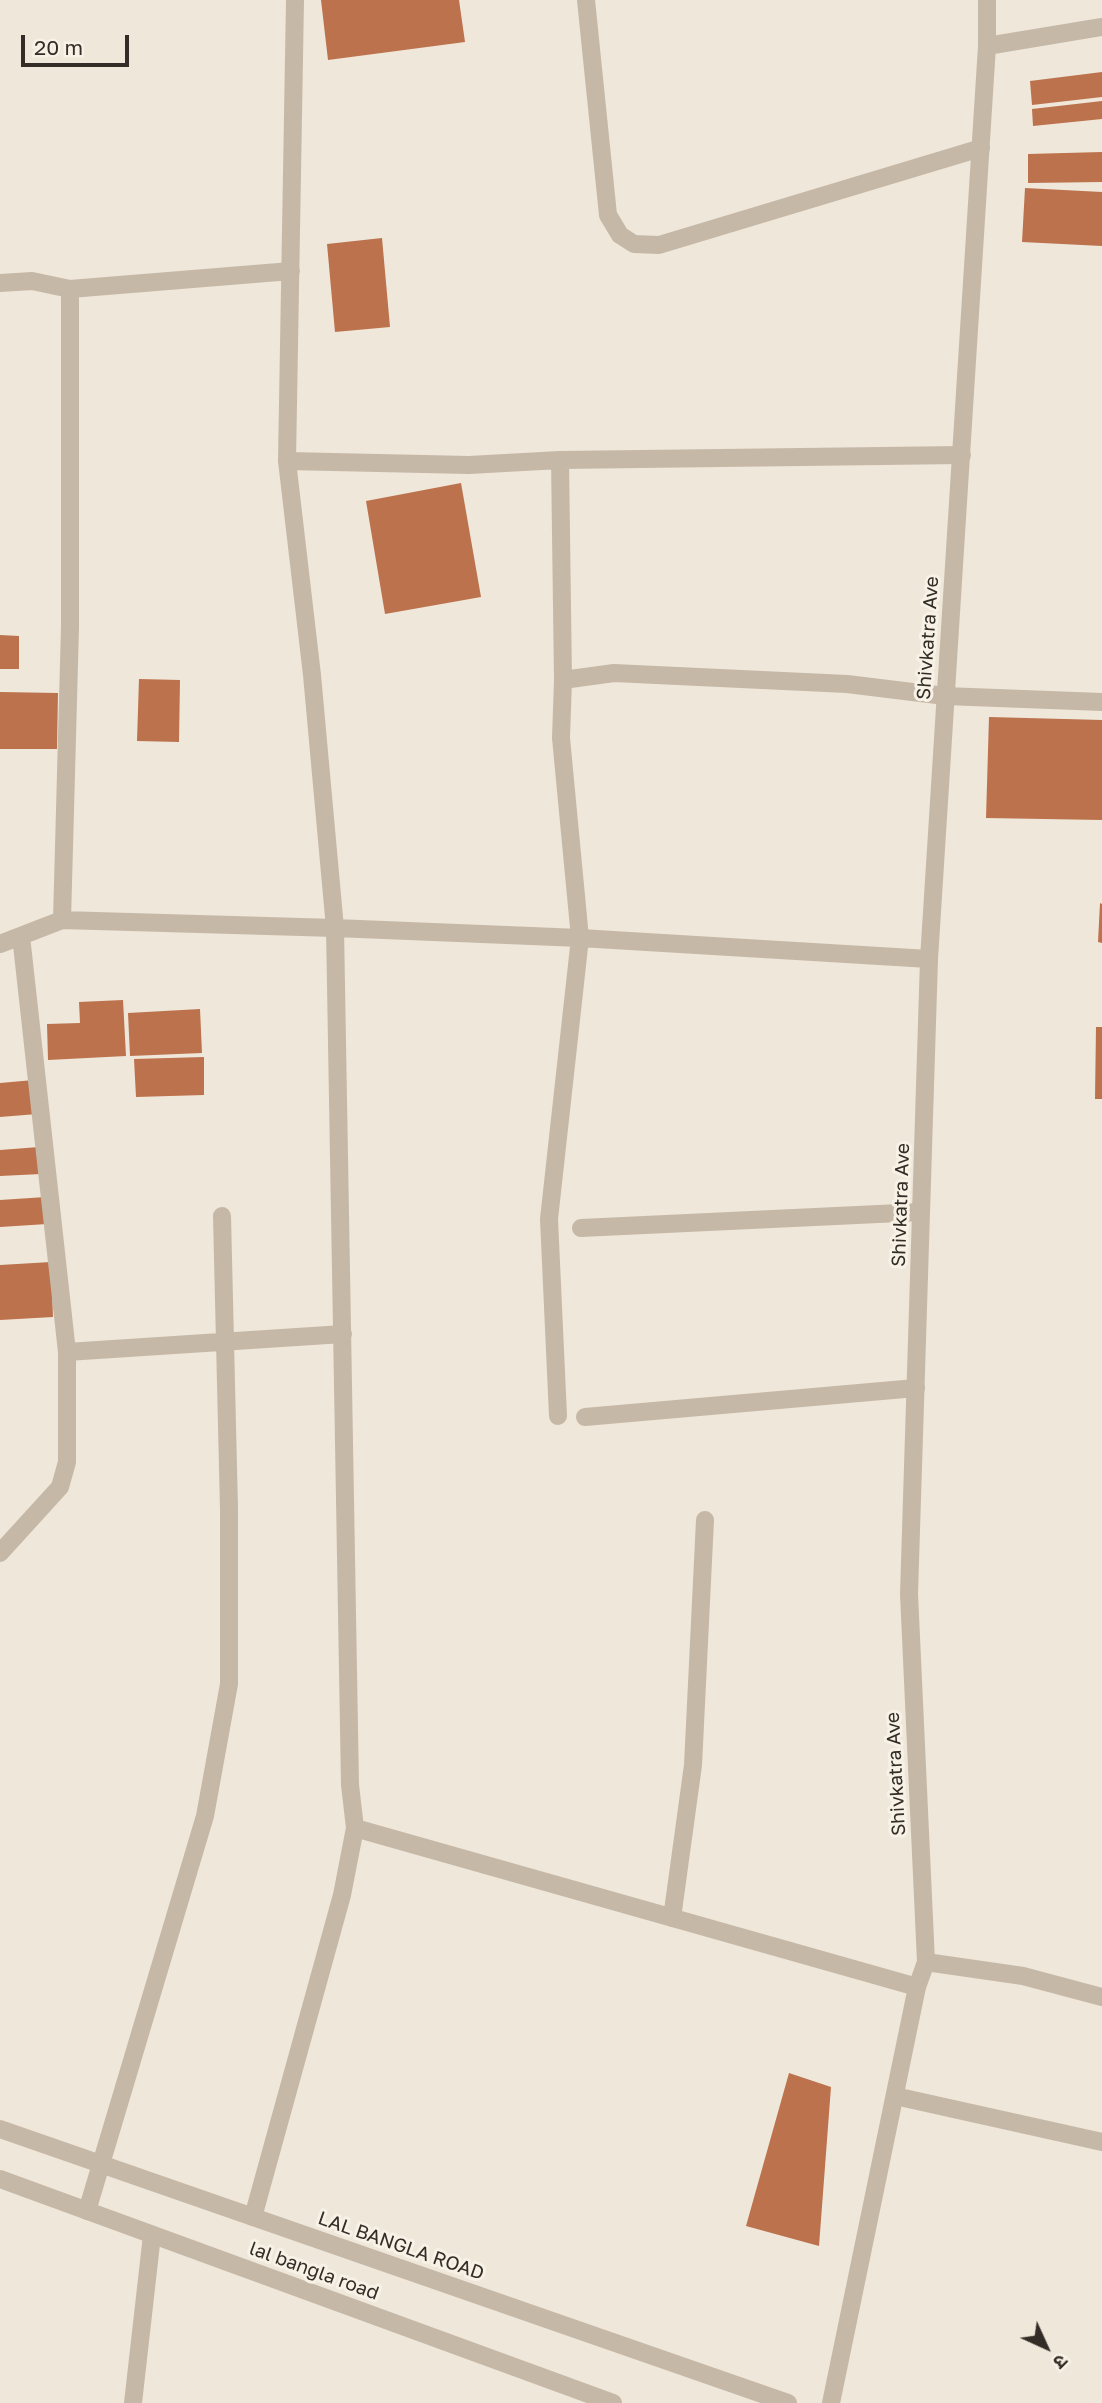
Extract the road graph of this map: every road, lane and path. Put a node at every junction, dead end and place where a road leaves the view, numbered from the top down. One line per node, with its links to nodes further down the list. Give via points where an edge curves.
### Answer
1 (295, 0): 7 (street)
2 (586, 0): 6 (street, via 608,215 620,235 634,244 659,245)
3 (987, 0): 5 (street, Shivkatra Ave)
4 (1102, 27): 5 (street)
5 (987, 46): 6 (street, Shivkatra Ave)
6 (981, 148): 10 (street, Shivkatra Ave)
7 (291, 271): 9 (street); 12 (street)
8 (0, 283): 9 (street, via 32,281)
9 (70, 289): 16 (street, via 70,626)
10 (961, 455): 11 (street); 14 (street, Shivkatra Ave)
11 (561, 460): 12 (street, via 469,465); 13 (street)
12 (287, 461): 17 (street)
13 (563, 680): 14 (street, via 641,675 847,684); 19 (street, via 561,738)
14 (945, 696): 15 (street); 21 (street, Shivkatra Ave)
15 (1102, 702)
16 (62, 920): 17 (street); 18 (street)
17 (335, 928): 19 (street); 25 (street)
18 (21, 936): 20 (street); 27 (street)
19 (580, 939): 21 (street); 29 (street, via 549,1219)
20 (0, 944)
21 (929, 959): 22 (street, Shivkatra Ave)
22 (922, 1212): 24 (street); 28 (street, Shivkatra Ave)
23 (222, 1216): 26 (street)
24 (581, 1228)
25 (343, 1334): 26 (street); 33 (street, via 350,1785)
26 (225, 1343): 27 (street); 41 (street, via 229,1684 205,1816)
27 (67, 1352): 32 (street, via 68,1462 60,1487)
28 (916, 1388): 30 (street); 35 (street, Shivkatra Ave, via 909,1594)
29 (558, 1416)
30 (585, 1417)
31 (705, 1520): 34 (street, via 692,1765)
32 (0, 1553)
33 (355, 1828): 34 (street); 44 (street, via 342,1895)
34 (672, 1918): 36 (street)
35 (926, 1962): 36 (street, Shivkatra Ave); 37 (street, via 1023,1976)
36 (917, 1987): 38 (street, Shivkatra Ave)
37 (1102, 1997)
38 (895, 2096): 40 (street); 49 (street, Shivkatra Ave)
39 (0, 2129): 41 (street, LAL BANGLA ROAD)
40 (1102, 2142)
41 (100, 2164): 43 (street); 44 (street, LAL BANGLA ROAD)
42 (0, 2179): 43 (street, lal bangla road)
43 (87, 2211): 45 (street, lal bangla road)
44 (253, 2217): 48 (street, LAL BANGLA ROAD)
45 (152, 2235): 46 (street); 47 (street, lal bangla road)
46 (133, 2403)
47 (613, 2403)
48 (788, 2403)
49 (831, 2403)

